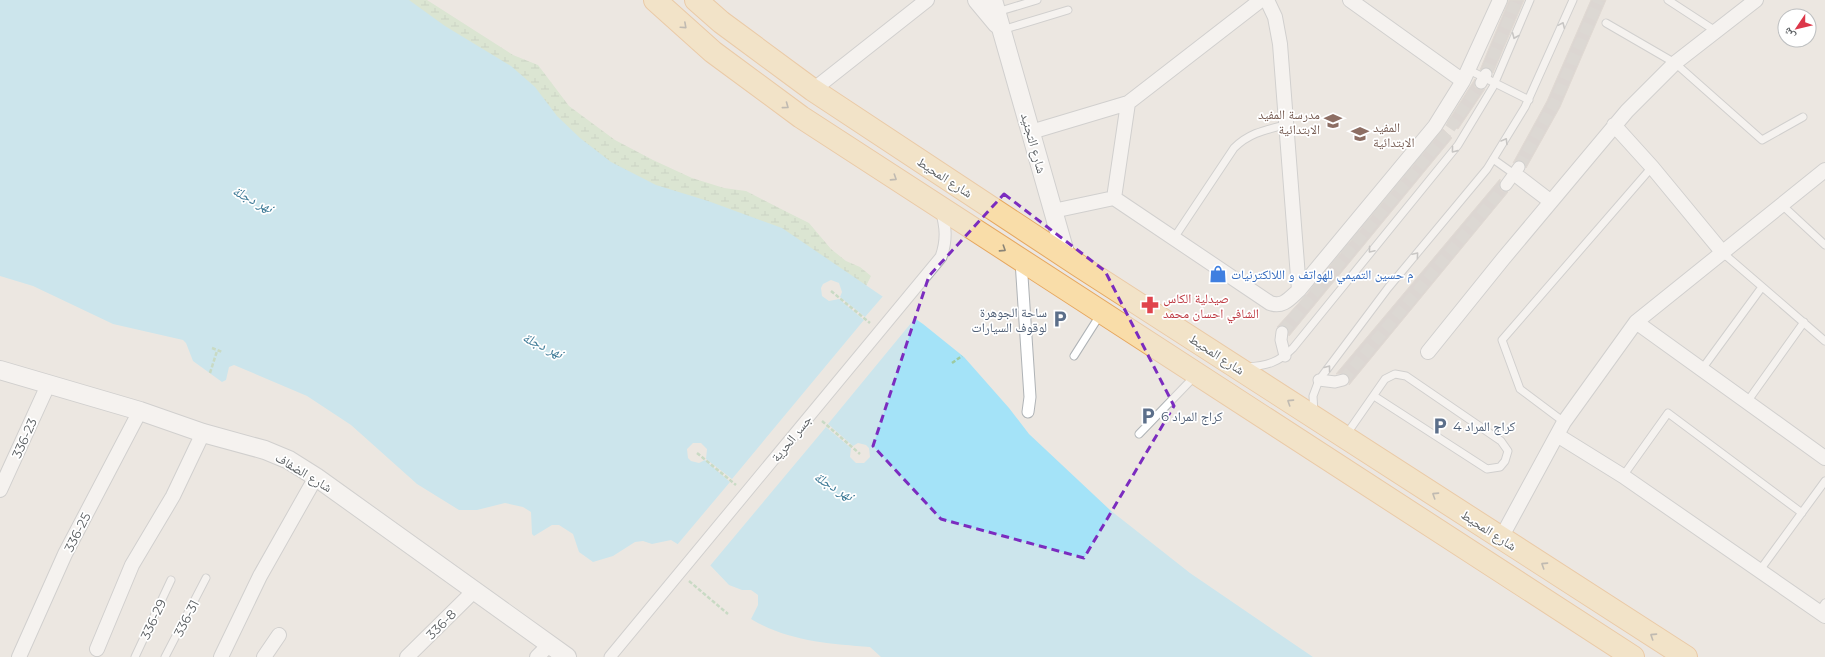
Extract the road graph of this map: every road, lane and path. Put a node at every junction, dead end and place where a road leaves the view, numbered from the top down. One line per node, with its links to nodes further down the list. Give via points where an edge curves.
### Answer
1 (655, 0): 36 (main road, one-way to 36, via 719,57 801,117)
2 (696, 0): 22 (main road, شارع المحيط, via 721,22)
3 (927, 0): 22 (street)
4 (977, 0): 17 (street, شارع التجنيد)
5 (1038, 0): 14 (lane)
6 (1261, 0): 24 (street)
7 (1267, 0): 26 (street, via 1275,17 1280,44)
8 (1350, 0): 20 (street)
9 (1500, 0): 20 (street)
10 (1530, 0): 21 (lane, one-way to 21)
11 (1573, 0): 23 (lane, one-way to 11)
12 (1668, 0): 18 (lane)
13 (1756, 0): 18 (street)
14 (995, 6): 17 (street, شارع التجنيد)
15 (1068, 10): 17 (lane)
16 (1606, 23): 19 (lane)
17 (1002, 30): 28 (street, شارع التجنيد)
18 (1717, 32): 19 (street)
19 (1675, 63): 25 (lane, via 1762,140); 27 (street)
20 (1476, 76): 21 (lane); 48 (street)
21 (1495, 83): 23 (lane); 62 (lane, one-way to 62, via 1458,145)
22 (813, 90): 30 (main road, شارع المحيط)
23 (1529, 100): 29 (lane, one-way to 23)
24 (1128, 103): 28 (street); 37 (street)
25 (1803, 117)
26 (1285, 125): 42 (lane, via 1259,131 1244,138 1234,148); 48 (street)
27 (1614, 125): 31 (street); 38 (street)
28 (1031, 132): 41 (street, شارع التجنيد)
29 (1493, 160): 33 (lane); 69 (lane, one-way to 29, via 1388,288)
30 (928, 166): 35 (main road, شارع المحيط); 36 (main road, via 926,182 921,188)
31 (1652, 167): 44 (street); 78 (lane, via 1502,340 1520,388)
32 (1825, 170): 39 (street)
33 (1518, 173): 34 (street); 38 (street)
34 (1506, 185)
35 (959, 186): 40 (main road, via 947,193); 45 (main road, شارع المحيط)
36 (913, 191): 40 (main road)
37 (1114, 198): 41 (street); 42 (street)
38 (1550, 201): 59 (street)
39 (1782, 205): 43 (lane); 44 (street)
40 (942, 210): 46 (main road, one-way to 46); 53 (street, جسر الحرية, via 946,231 942,253)
41 (1053, 211): 45 (street, شارع التجنيد)
42 (1174, 238): 48 (street, via 1274,304 1284,303)
43 (1825, 245)
44 (1723, 253): 47 (lane); 51 (street)
45 (1066, 256): 64 (main road, شارع المحيط)
46 (1021, 261): 50 (main road); 75 (street, via 1030,397)
47 (1762, 287): 52 (lane); 65 (lane)
48 (1299, 290)
49 (831, 291): 53 (path)
50 (1101, 313): 61 (lane); 68 (main road)
51 (1636, 322): 65 (street); 78 (street)
52 (1804, 322): 55 (lane); 73 (lane)
53 (880, 331): 76 (street, جسر الحرية)
54 (1282, 332): 62 (street)
55 (1825, 341)
56 (212, 348): 57 (path)
57 (217, 351): 58 (path); 67 (path)
58 (222, 352)
59 (1428, 352)
60 (962, 356): 63 (path)
61 (1074, 356)
62 (1285, 356): 64 (lane, via 1272,364)
63 (952, 363)
64 (1237, 367): 77 (main road, شارع المحيط, one-way to 64)
65 (1702, 369): 73 (street)
66 (0, 370): 71 (street, شارع الضفاف)
67 (210, 373)
68 (1196, 374): 80 (lane); 112 (main road)
69 (1319, 380): 70 (street); 77 (lane, via 1313,396)
70 (1343, 380)
71 (48, 385): 74 (street, شارع الضفاف); 89 (street, 336-23)
72 (1374, 396): 72 (lane, via 1385,379 1395,374 1406,376 1501,441 1508,451 1505,461 1500,467 1487,469); 82 (lane)
73 (1747, 402): 85 (street)
74 (140, 411): 79 (street, شارع الضفاف); 103 (street, 336-25, via 65,554)
75 (1028, 412)
76 (812, 413): 84 (path); 90 (street, جسر الحرية)
77 (1314, 417): 82 (main road, شارع المحيط)
78 (1564, 422): 81 (street)
79 (204, 433): 87 (street, شارع الضفاف, via 265,450 289,460); 102 (street, via 173,496 132,565)
80 (1139, 434)
81 (1557, 435): 86 (street); 92 (street)
82 (1345, 437): 92 (main road, شارع المحيط, one-way to 82)
83 (697, 453): 90 (path)
84 (860, 454)
85 (1825, 458)
86 (1623, 476): 91 (lane, via 1668,413); 93 (street)
87 (316, 477): 97 (street, شارع الضفاف); 106 (street, via 260,576)
88 (1825, 481): 91 (lane)
89 (0, 490)
90 (746, 493): 94 (street, جسر الحرية)
91 (1802, 513): 93 (lane)
92 (1501, 538): 113 (main road, شارع المحيط, one-way to 92)
93 (1760, 570): 98 (street)
94 (680, 573): 99 (path); 111 (street, جسر الحرية)
95 (206, 578): 105 (lane, 336-31)
96 (171, 580): 104 (lane, 336-29)
97 (475, 590): 101 (street, شارع الضفاف); 108 (street, 336-8)
98 (1823, 610)
99 (728, 614)
100 (279, 635): 107 (street)
101 (550, 644): 109 (street); 110 (street, شارع الضفاف)
102 (97, 649)
103 (19, 657)
104 (135, 657)
105 (166, 657)
106 (221, 657)
107 (264, 657)
108 (407, 657)
109 (537, 657)
110 (567, 657)
111 (610, 657)
112 (1633, 657)
113 (1686, 657)

